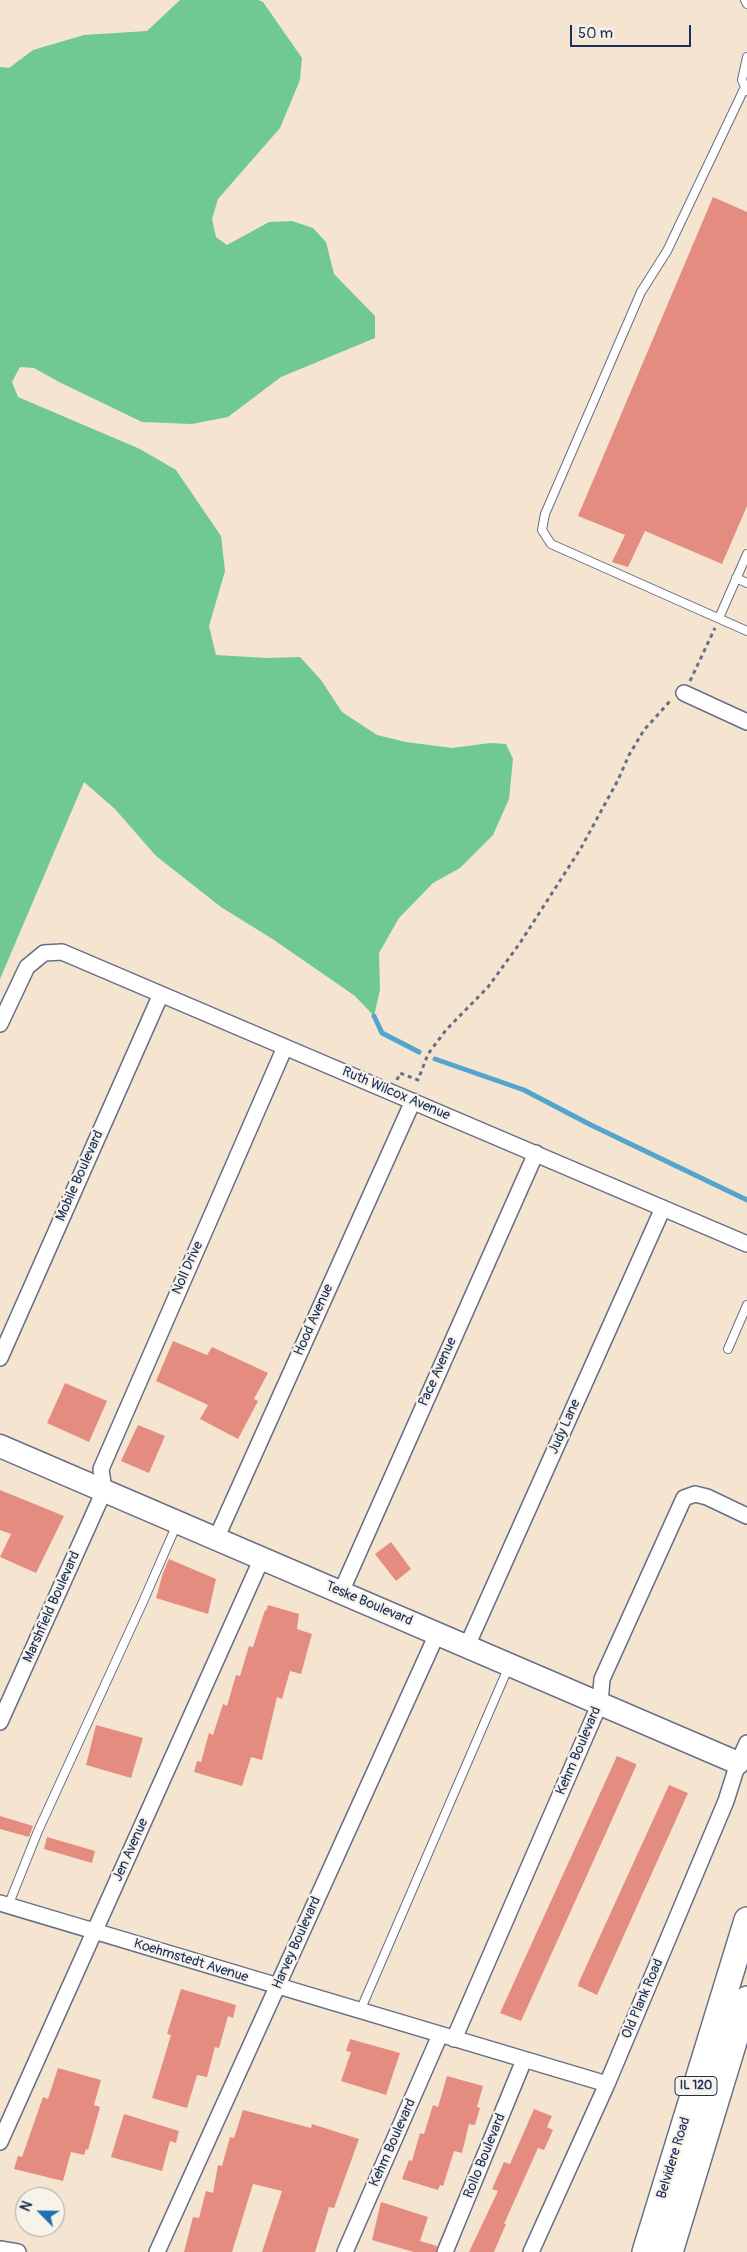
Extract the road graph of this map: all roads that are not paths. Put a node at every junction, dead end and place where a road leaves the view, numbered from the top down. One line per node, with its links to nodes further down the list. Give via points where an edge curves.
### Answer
1 (745, 0): 2 (lane)
2 (747, 4)
3 (747, 57): 4 (lane, via 742,80)
4 (746, 89): 8 (lane, via 667,251 641,292 545,514 542,530 551,544)
5 (747, 554): 6 (lane)
6 (736, 578): 7 (lane); 8 (lane)
7 (747, 583)
8 (719, 618): 9 (lane)
9 (747, 631)
10 (684, 693): 11 (street)
11 (747, 722)
12 (161, 994): 13 (street, Ruth Wilcox Avenue, via 62,952 44,953 27,967); 14 (street, Ruth Wilcox Avenue); 21 (street, Mobile Boulevard)
13 (0, 1024)
14 (285, 1047): 15 (street, Ruth Wilcox Avenue); 23 (street, Noll Drive, via 100,1469)
15 (413, 1101): 16 (street, Ruth Wilcox Avenue); 26 (street, Hood Avenue)
16 (536, 1153): 17 (street, Ruth Wilcox Avenue); 28 (street, Pace Avenue)
17 (663, 1208): 18 (street, Ruth Wilcox Avenue); 30 (street, Judy Lane)
18 (747, 1244)
19 (747, 1305): 20 (lane)
20 (728, 1349)
21 (0, 1358)
22 (0, 1446): 23 (street, Teske Boulevard)
23 (104, 1491): 25 (street, Teske Boulevard); 33 (street, Marshfield Boulevard)
24 (747, 1516): 32 (street, Kehm Boulevard, via 707,1497 695,1494 684,1498 602,1679)
25 (177, 1522): 26 (street, Teske Boulevard); 35 (lane)
26 (216, 1539): 27 (street, Teske Boulevard)
27 (262, 1558): 28 (street, Teske Boulevard); 37 (street, Jen Avenue)
28 (341, 1592): 29 (street, Teske Boulevard)
29 (437, 1634): 30 (street, Teske Boulevard); 38 (street, Harvey Boulevard)
30 (467, 1646): 31 (street, Teske Boulevard)
31 (510, 1665): 32 (street, Teske Boulevard); 40 (lane)
32 (600, 1704): 34 (street, Teske Boulevard); 41 (street, Kehm Boulevard)
33 (0, 1722)
34 (742, 1753): 43 (street, Old Plank Road, via 726,1801)
35 (4, 1905): 37 (street, Koehmstedt Avenue)
36 (747, 1920): 51 (main road, Belvidere Road / IL 120)
37 (94, 1932): 38 (street, Koehmstedt Avenue); 44 (street, Jen Avenue)
38 (278, 1986): 40 (street, Koehmstedt Avenue); 47 (street, Harvey Boulevard)
39 (747, 1998): 52 (main road, Belvidere Road / IL 120)
40 (360, 2011): 41 (street, Koehmstedt Avenue)
41 (447, 2037): 42 (street, Koehmstedt Avenue); 48 (street, Kehm Boulevard)
42 (524, 2060): 43 (street, Koehmstedt Avenue); 49 (street, Rollo Boulevard)
43 (607, 2084): 50 (street, Old Plank Road)
44 (0, 2142)
45 (0, 2249): 46 (street)
46 (18, 2252)
47 (157, 2252)
48 (345, 2252)
49 (445, 2252)
50 (531, 2252)
51 (645, 2252)
52 (670, 2252)

